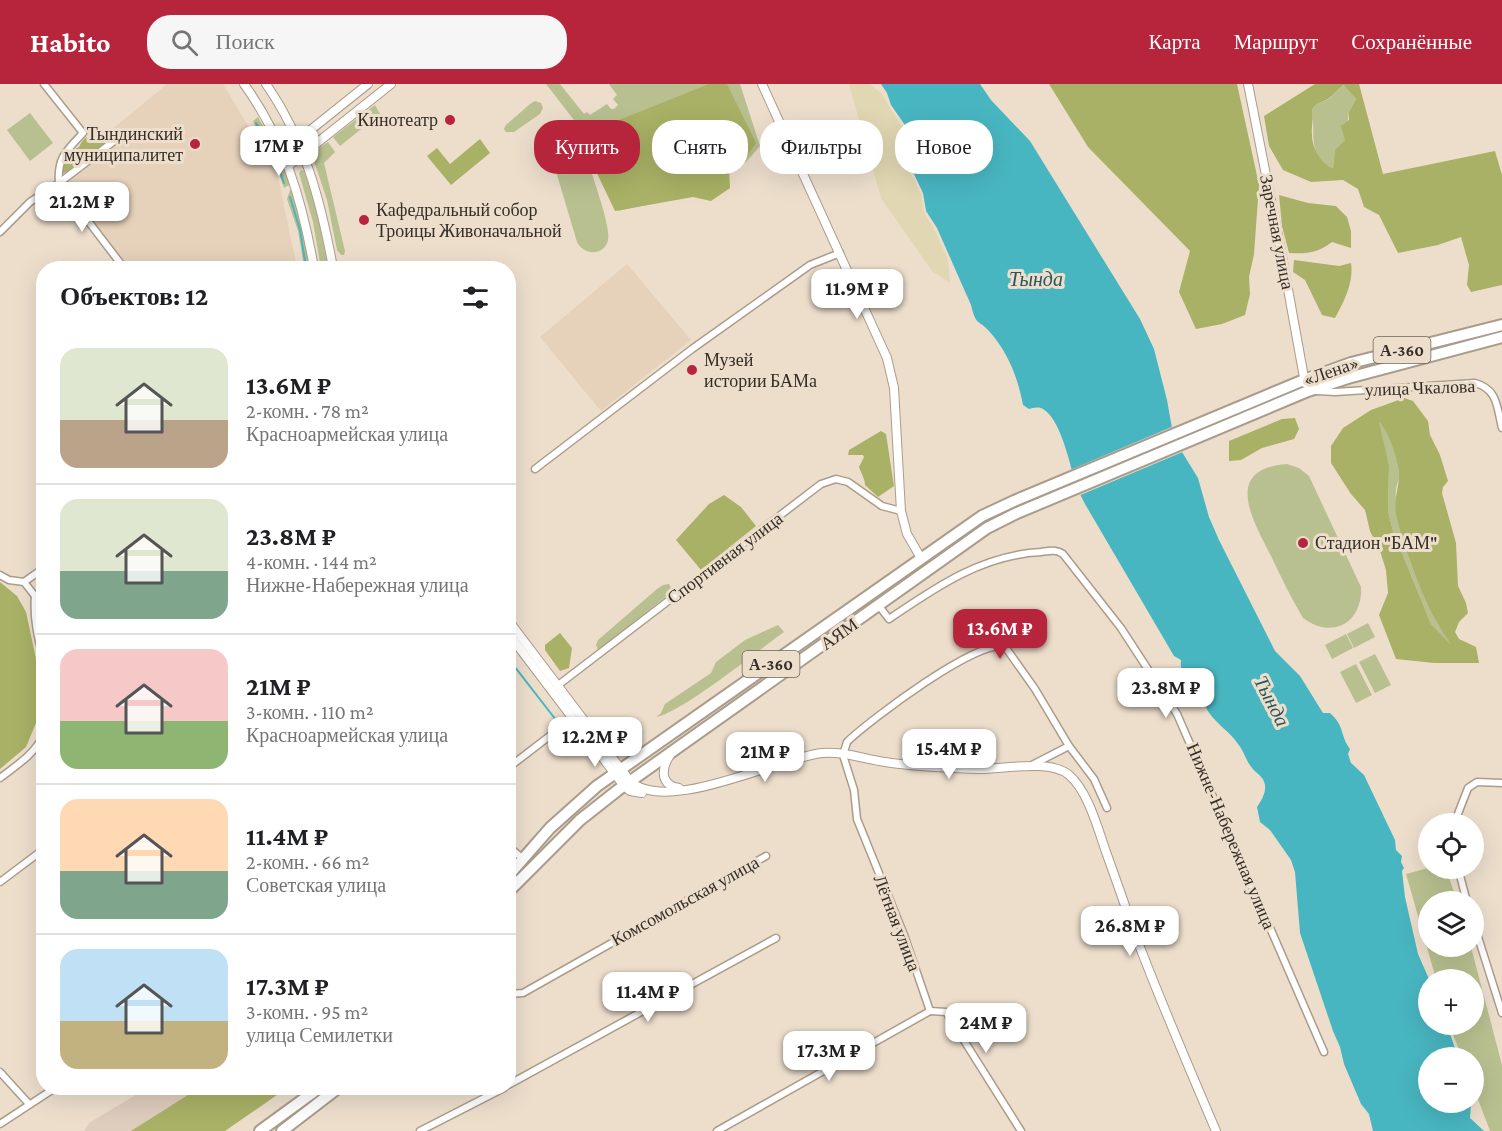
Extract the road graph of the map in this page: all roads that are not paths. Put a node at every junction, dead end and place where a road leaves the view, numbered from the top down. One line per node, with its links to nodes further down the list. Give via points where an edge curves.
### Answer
1 (44, 84): 15 (street, via 82,133 58,167)
2 (244, 84): 12 (street)
3 (266, 84): 10 (street)
4 (368, 84): 8 (street)
5 (391, 84): 11 (street)
6 (762, 84): 17 (street)
7 (1248, 84): 23 (street, Заречная улица)
8 (307, 133): 10 (street); 11 (street)
9 (122, 135): 15 (street)
10 (298, 140): 12 (street); 13 (street)
11 (315, 144): 13 (street)
12 (283, 152): 14 (street)
13 (304, 153): 14 (street); 20 (street)
14 (288, 166): 19 (street, via 303,209)
15 (59, 183): 16 (street, via 30,202); 18 (street)
16 (0, 232)
17 (840, 253): 28 (street, via 810,265); 29 (street, via 891,373)
18 (119, 261)
19 (313, 261)
20 (332, 261)
21 (1502, 325): 23 (highway, «Лена» / А-360, via 1351,363)
22 (1502, 337): 24 (highway, «Лена» / А-360)
23 (1304, 380): 24 (street, Заречная улица); 25 (highway, «Лена» / А-360)
24 (1308, 391): 26 (street, улица Чкалова, via 1475,383 1492,392); 27 (highway, «Лена» / А-360)
25 (1201, 423): 30 (highway, АЯМ / А-360, via 982,516)
26 (1502, 428)
27 (1206, 434): 35 (highway, АЯМ / А-360, via 987,528)
28 (535, 469)
29 (901, 511): 30 (street, via 907,534); 39 (street, Спортивная улица, via 882,506 848,482 836,479 821,484)
30 (921, 558): 47 (highway, АЯМ / А-360)
31 (36, 574): 33 (street)
32 (0, 575): 33 (street)
33 (24, 582): 34 (street)
34 (35, 596): 36 (street)
35 (879, 606): 43 (highway, АЯМ / А-360); 66 (street, Нижне-Набережная улица, via 889,619 949,579 993,561 1025,553 1063,554 1121,628 1177,714)
36 (36, 626)
37 (516, 631): 39 (street)
38 (516, 643): 40 (street)
39 (557, 686): 47 (street)
40 (573, 718): 45 (street); 47 (street)
41 (1069, 746): 44 (street, via 1006,648 997,645 941,671 854,735); 46 (street); 52 (street, via 1094,779)
42 (36, 748): 48 (street)
43 (673, 750): 49 (highway, АЯМ / А-360); 51 (street, via 664,766 664,777 670,786)
44 (843, 755): 46 (street, via 902,765); 51 (street, via 821,753); 64 (street, Лётная улица, via 854,790 857,819)
45 (516, 762)
46 (1029, 767): 80 (street, via 1052,767 1070,775 1087,801 1138,941)
47 (617, 771): 49 (street); 57 (highway, АЯМ / А-360, via 549,828)
48 (0, 778)
49 (627, 783): 51 (street, via 659,792); 60 (highway, АЯМ / А-360, via 580,820)
50 (1502, 783): 53 (street, via 1478,782 1468,788)
51 (687, 789)
52 (1107, 808)
53 (1458, 813)
54 (516, 853): 57 (street)
55 (36, 855): 59 (street)
56 (766, 856): 63 (street, Комсомольская улица)
57 (523, 859): 58 (highway, АЯМ / А-360)
58 (516, 867)
59 (0, 882)
60 (516, 884)
61 (776, 938): 68 (street)
62 (1484, 956): 65 (street)
63 (516, 993)
64 (930, 1011): 78 (street); 79 (street, via 946,1012)
65 (1502, 1013)
66 (1324, 1052)
67 (0, 1072): 73 (street)
68 (516, 1081)
69 (43, 1095): 73 (street)
70 (309, 1095): 75 (highway)
71 (329, 1095): 76 (highway)
72 (490, 1095): 77 (street)
73 (28, 1104): 74 (street)
74 (0, 1124)
75 (260, 1131)
76 (282, 1131)
77 (420, 1131)
78 (717, 1131)
79 (1021, 1131)
80 (1216, 1131)

